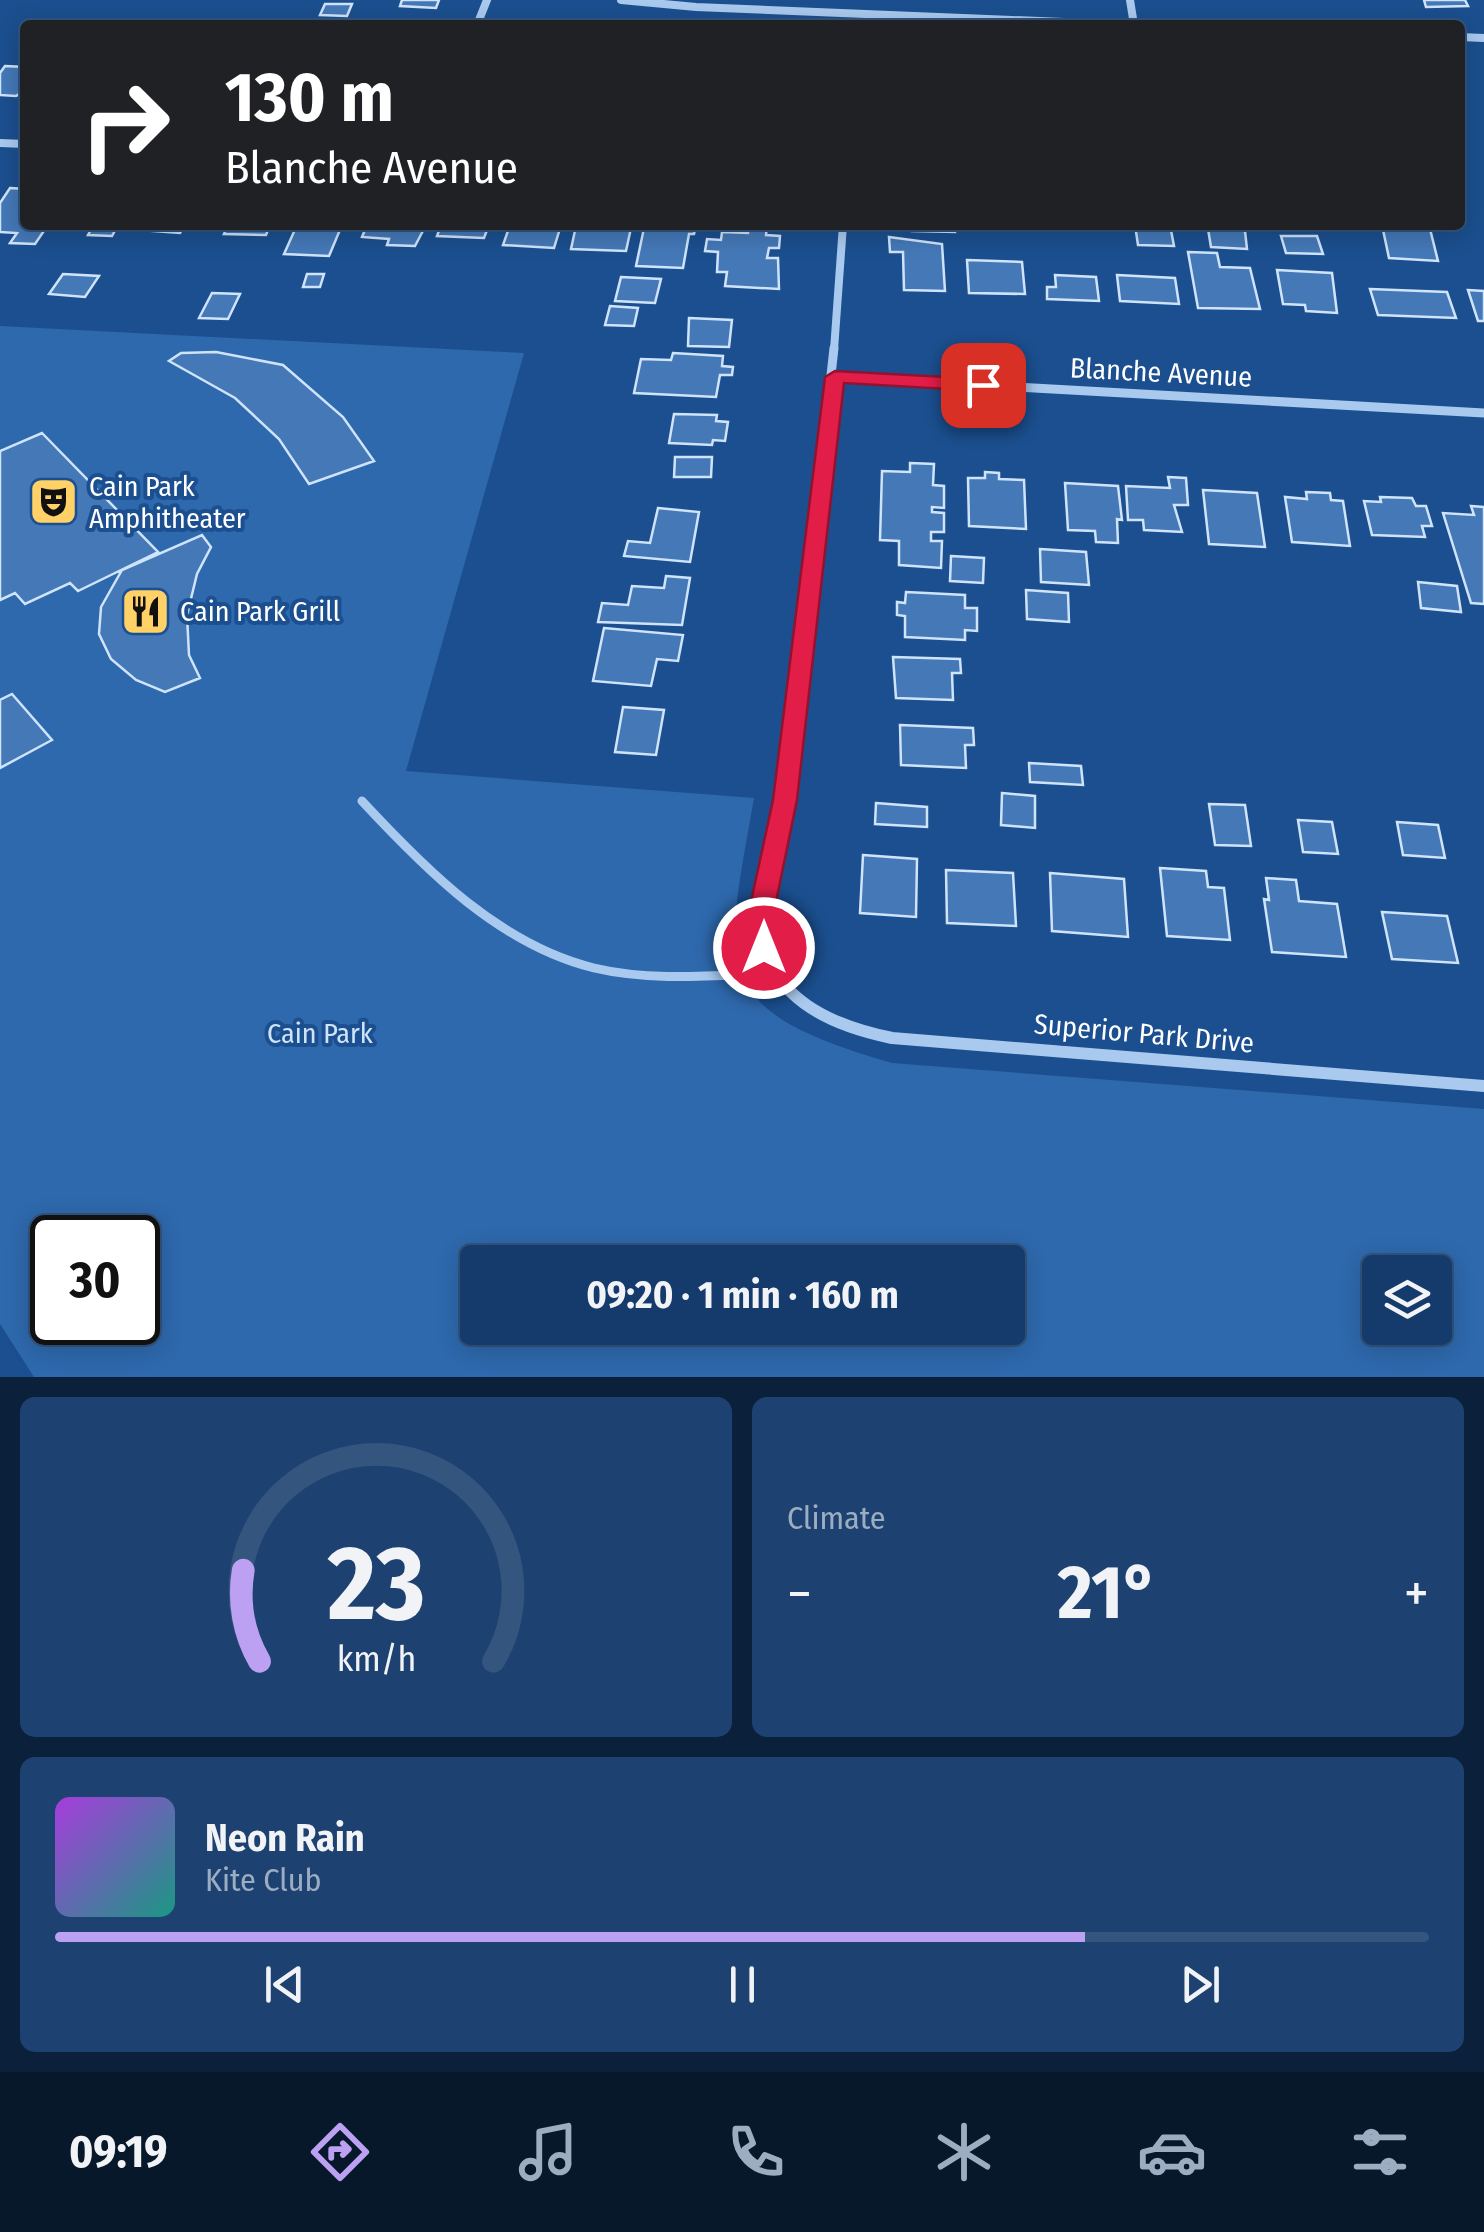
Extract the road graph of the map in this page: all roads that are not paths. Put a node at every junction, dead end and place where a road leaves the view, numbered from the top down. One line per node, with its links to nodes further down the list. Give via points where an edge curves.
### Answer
1 (621, 0): 2 (street)
2 (1013, 20)
3 (843, 230): 4 (street)
4 (835, 377): 5 (street, Blanche Avenue); 7 (street, via 785,800 762,922)
5 (1484, 413)
6 (362, 800): 7 (lane, via 464,898 534,947 593,968 670,977)
7 (776, 973): 8 (street, Superior Park Drive, via 805,1007 858,1032 892,1038)
8 (1484, 1086)

